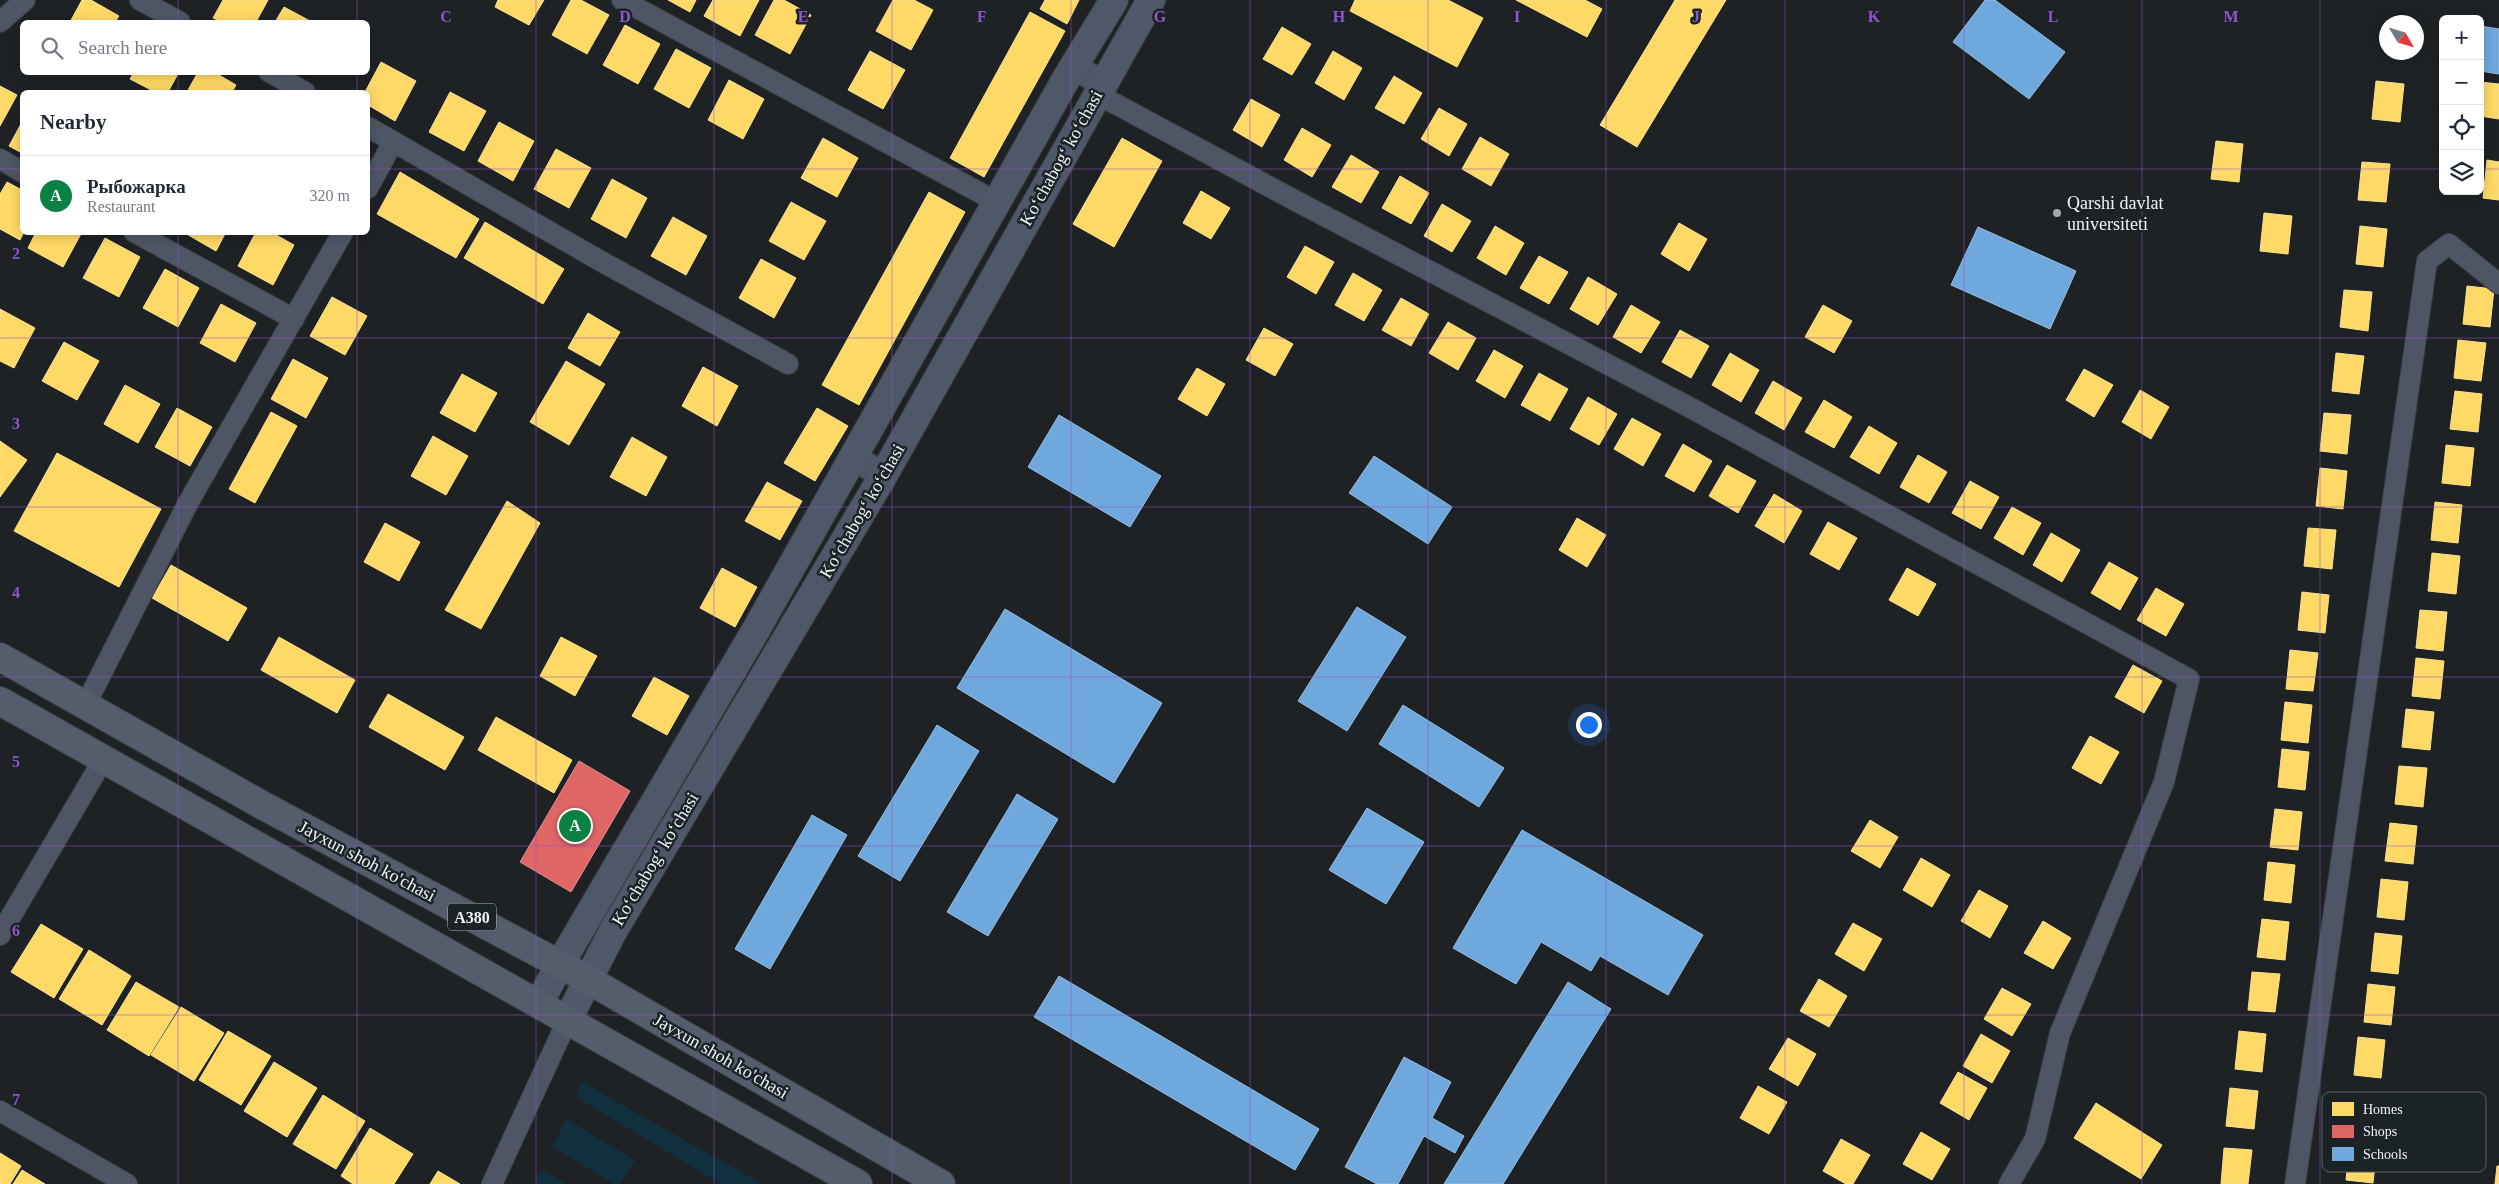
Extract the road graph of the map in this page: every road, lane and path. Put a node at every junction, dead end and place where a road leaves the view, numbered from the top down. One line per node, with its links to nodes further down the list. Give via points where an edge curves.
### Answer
1 (25, 0): 7 (street)
2 (140, 0): 6 (street)
3 (622, 0): 17 (street)
4 (1114, 0): 8 (main road, Ko‘chabog‘ ko‘chasi)
5 (1151, 0): 10 (main road, Ko‘chabog‘ ko‘chasi)
6 (176, 20)
7 (0, 22)
8 (1073, 67): 10 (street); 17 (main road, Ko‘chabog‘ ko‘chasi)
9 (275, 75): 11 (street)
10 (1100, 88): 24 (main road, Ko‘chabog‘ ko‘chasi); 40 (street, via 1296,201 1689,407 2189,679 2164,782 2060,1032 2035,1139)
11 (302, 90)
12 (370, 129): 13 (street)
13 (393, 142): 16 (street); 22 (street)
14 (0, 160): 15 (street)
15 (20, 171)
16 (370, 184)
17 (997, 202): 23 (main road, Ko‘chabog‘ ko‘chasi)
18 (139, 235): 21 (street)
19 (341, 235): 21 (street)
20 (2499, 284): 41 (street, via 2449,244 2427,261)
21 (294, 320): 27 (street, via 188,503)
22 (788, 364)
23 (854, 457): 24 (street); 30 (main road, Ko‘chabog‘ ko‘chasi)
24 (883, 476): 31 (main road, Ko‘chabog‘ ko‘chasi)
25 (0, 657): 27 (highway, Jayxun shoh ko'chasi / A380)
26 (0, 701): 28 (highway, A380)
27 (86, 704): 30 (highway, Jayxun shoh ko'chasi / A380, via 262,805)
28 (103, 760): 29 (street); 32 (highway, A380)
29 (0, 935)
30 (560, 964): 31 (highway, Jayxun shoh ko'chasi / A380); 32 (main road, Ko‘chabog‘ ko‘chasi)
31 (587, 979): 33 (main road, Ko‘chabog‘ ko‘chasi); 35 (highway, Jayxun shoh ko'chasi / A380)
32 (539, 1003): 33 (highway, A380)
33 (568, 1019): 37 (street); 38 (highway, A380)
34 (0, 1111): 36 (street)
35 (912, 1177): 39 (highway, Jayxun shoh ko'chasi / A380)
36 (127, 1184)
37 (492, 1184)
38 (858, 1184)
39 (941, 1184)
40 (2009, 1184)
41 (2295, 1184)

